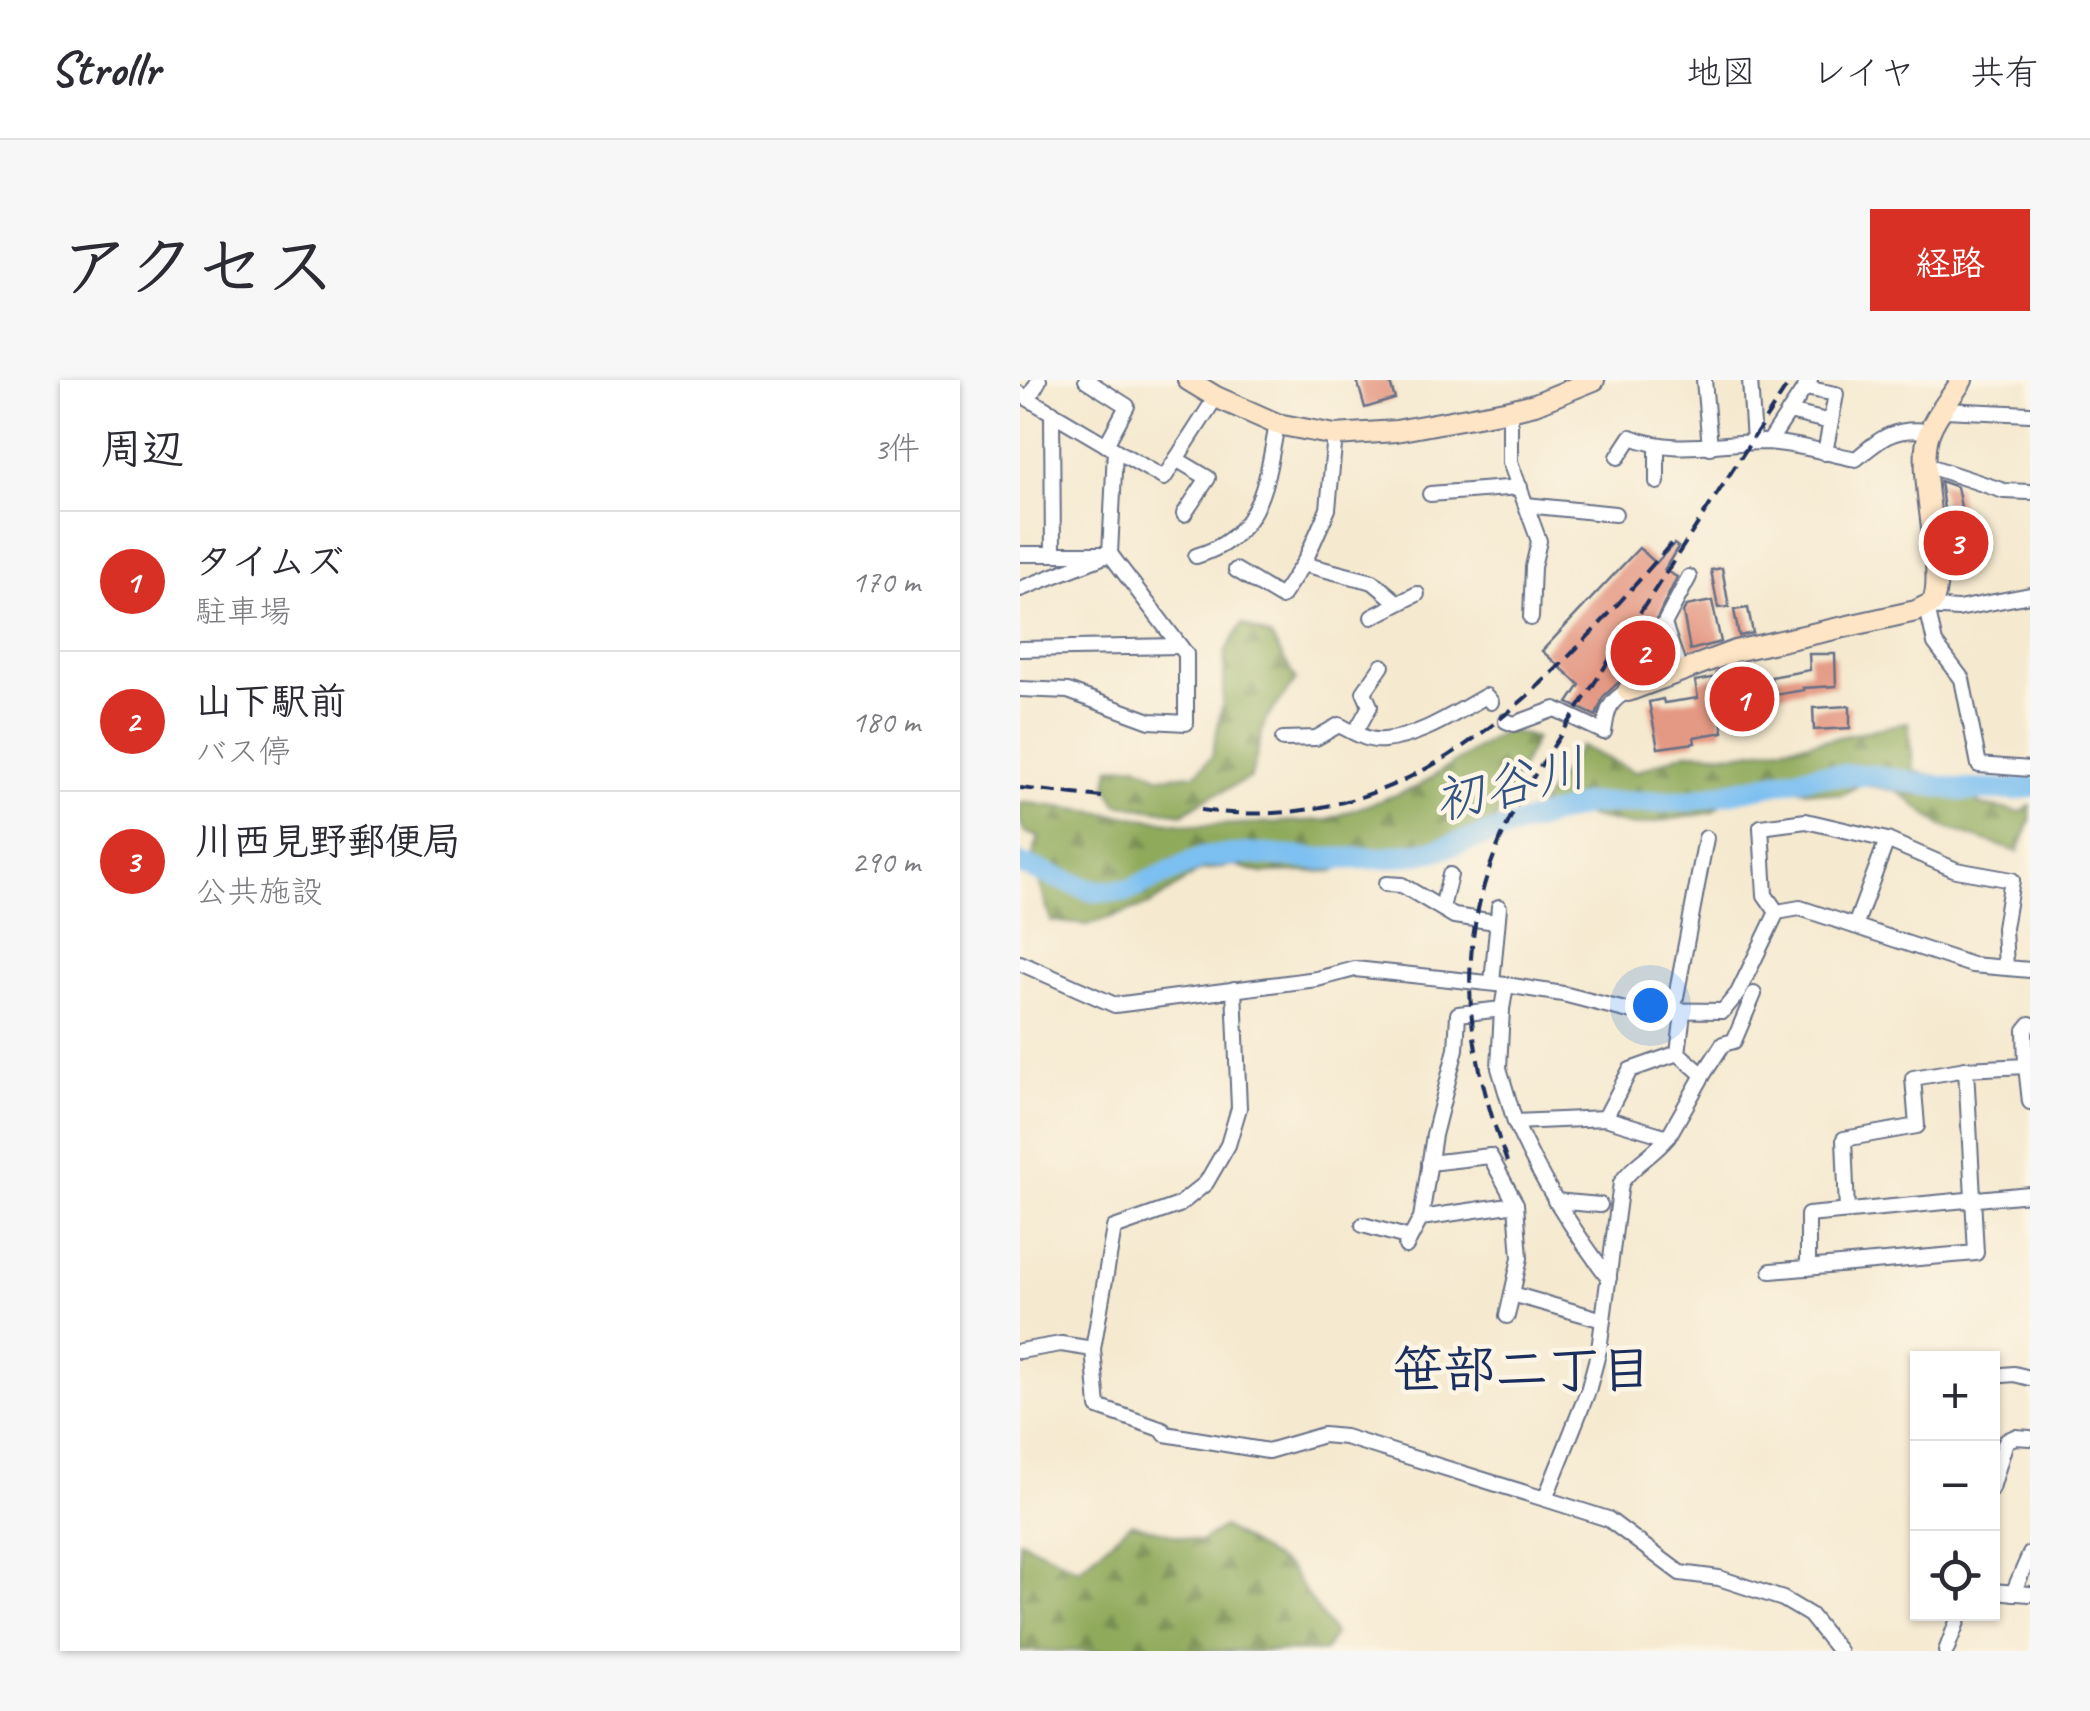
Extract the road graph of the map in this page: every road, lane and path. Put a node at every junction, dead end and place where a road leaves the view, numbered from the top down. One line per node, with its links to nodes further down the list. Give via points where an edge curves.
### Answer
1 (1040, 380): 9 (street)
2 (1086, 380): 22 (street, via 1127,406)
3 (1188, 380): 10 (street)
4 (1594, 380): 11 (street)
5 (1704, 380): 23 (street)
6 (1750, 380): 20 (street)
7 (1962, 380): 12 (street)
8 (1808, 384): 14 (street); 16 (street, via 1836,394)
9 (1024, 396): 13 (street)
10 (1216, 397): 17 (street); 26 (street)
11 (1510, 410): 19 (street); 29 (street, via 1510,462)
12 (1944, 410): 15 (street); 18 (street)
13 (1052, 412): 22 (street); 36 (street)
14 (1789, 412): 16 (street); 20 (street)
15 (2030, 414)
16 (1831, 422): 24 (street)
17 (1277, 424): 19 (street); 38 (street, via 1254,515 1236,537)
18 (1929, 432): 24 (street, via 1906,428 1856,459); 27 (street)
19 (1335, 435): 39 (street, via 1328,509)
20 (1762, 442): 23 (street); 24 (street)
21 (1656, 446): 23 (street); 25 (street, via 1631,437); 28 (street)
22 (1110, 447): 26 (street, via 1164,478); 37 (street)
23 (1710, 447)
24 (1825, 453)
25 (1618, 457)
26 (1176, 458): 33 (street, via 1208,478)
27 (1926, 465): 30 (street, via 2004,492); 46 (street, via 1938,580)
28 (1657, 482)
29 (1520, 487): 31 (street); 32 (street)
30 (2030, 492)
31 (1430, 494)
32 (1526, 506): 34 (street); 48 (street, via 1539,540)
33 (1184, 514)
34 (1615, 514)
35 (1020, 554): 36 (street)
36 (1053, 554): 37 (street)
37 (1110, 554): 42 (street); 49 (street)
38 (1196, 556)
39 (1303, 564): 40 (street, via 1281,598); 45 (street, via 1373,582)
40 (1236, 570)
41 (1689, 578): 52 (street, via 1664,624)
42 (1020, 589)
43 (1416, 594): 45 (street)
44 (2030, 594): 46 (street, via 1958,609)
45 (1398, 603): 47 (street)
46 (1927, 607): 52 (street); 59 (street, via 1935,643 1962,679 1979,765)
47 (1372, 617)
48 (1531, 618)
49 (1180, 646): 50 (street); 53 (street, via 1186,654 1186,723 1150,721 1068,690)
50 (1020, 649)
51 (1382, 666): 57 (street, via 1364,692 1370,706)
52 (1680, 670): 54 (street)
53 (1020, 689)
54 (1628, 691): 56 (street, via 1608,708 1604,732 1554,709)
55 (1491, 702): 57 (street, via 1486,696 1426,728 1383,740)
56 (1506, 721)
57 (1355, 733): 58 (street, via 1340,725 1316,738)
58 (1283, 739)
59 (2030, 769)
60 (1706, 838): 74 (street)
61 (1887, 840): 65 (street, via 1806,821 1761,827 1766,894); 66 (street); 68 (street, via 1956,870 2012,880)
62 (1450, 875): 64 (street)
63 (1386, 884): 64 (street, via 1402,885)
64 (1442, 908): 70 (street, via 1454,916 1498,914)
65 (1777, 912): 66 (street, via 1800,908); 74 (street, via 1723,1011)
66 (1855, 926): 68 (street, via 1972,966)
67 (1020, 963): 71 (street, via 1115,1005)
68 (2006, 968): 69 (street)
69 (2030, 970)
70 (1499, 984): 71 (street, via 1354,969); 73 (street); 74 (street, via 1626,1010)
71 (1234, 989): 99 (street, via 1240,1108 1228,1144 1206,1183 1180,1205 1114,1228)
72 (1754, 994): 79 (street, via 1734,1041 1722,1044)
73 (1502, 1009): 82 (street, via 1499,1068); 84 (street, via 1458,1014)
74 (1678, 1013): 76 (street)
75 (2030, 1024): 77 (street)
76 (1678, 1053): 79 (street); 81 (street, via 1630,1070)
77 (2026, 1066): 78 (street); 80 (street)
78 (1966, 1069): 86 (street); 90 (street, via 1913,1078 1918,1126 1844,1138)
79 (1702, 1076): 83 (street)
80 (2030, 1102)
81 (1604, 1118): 82 (street); 83 (street)
82 (1515, 1122): 87 (street)
83 (1668, 1137): 95 (street, via 1621,1183)
84 (1430, 1163): 88 (street, via 1490,1156); 91 (street)
85 (2030, 1194): 86 (street)
86 (1973, 1199): 90 (street); 93 (street, via 1976,1253)
87 (1555, 1201): 89 (street); 95 (street)
88 (1516, 1204): 91 (street); 96 (street, via 1520,1258)
89 (1600, 1205)
90 (1847, 1211): 93 (street, via 1808,1215)
91 (1421, 1218): 92 (street, via 1408,1242)
92 (1362, 1225)
93 (1808, 1268): 94 (street)
94 (1771, 1271)
95 (1608, 1278): 98 (street)
96 (1512, 1294): 97 (street); 98 (street)
97 (1507, 1316)
98 (1603, 1320): 105 (street, via 1588,1391)
99 (1093, 1349): 100 (street, via 1061,1344); 105 (street, via 1098,1407 1164,1434 1268,1452 1323,1435 1345,1437)
100 (1020, 1351)
101 (2000, 1375): 102 (street)
102 (2030, 1378)
103 (2030, 1438): 104 (street, via 2006,1441)
104 (2000, 1461)
105 (1545, 1500): 111 (street, via 1608,1519 1680,1573 1782,1599 1810,1616)
106 (2030, 1554): 108 (street)
107 (2000, 1592): 108 (street)
108 (2014, 1593): 109 (street)
109 (2030, 1594)
110 (1957, 1621): 112 (street)
111 (1839, 1651)
112 (1946, 1651)

